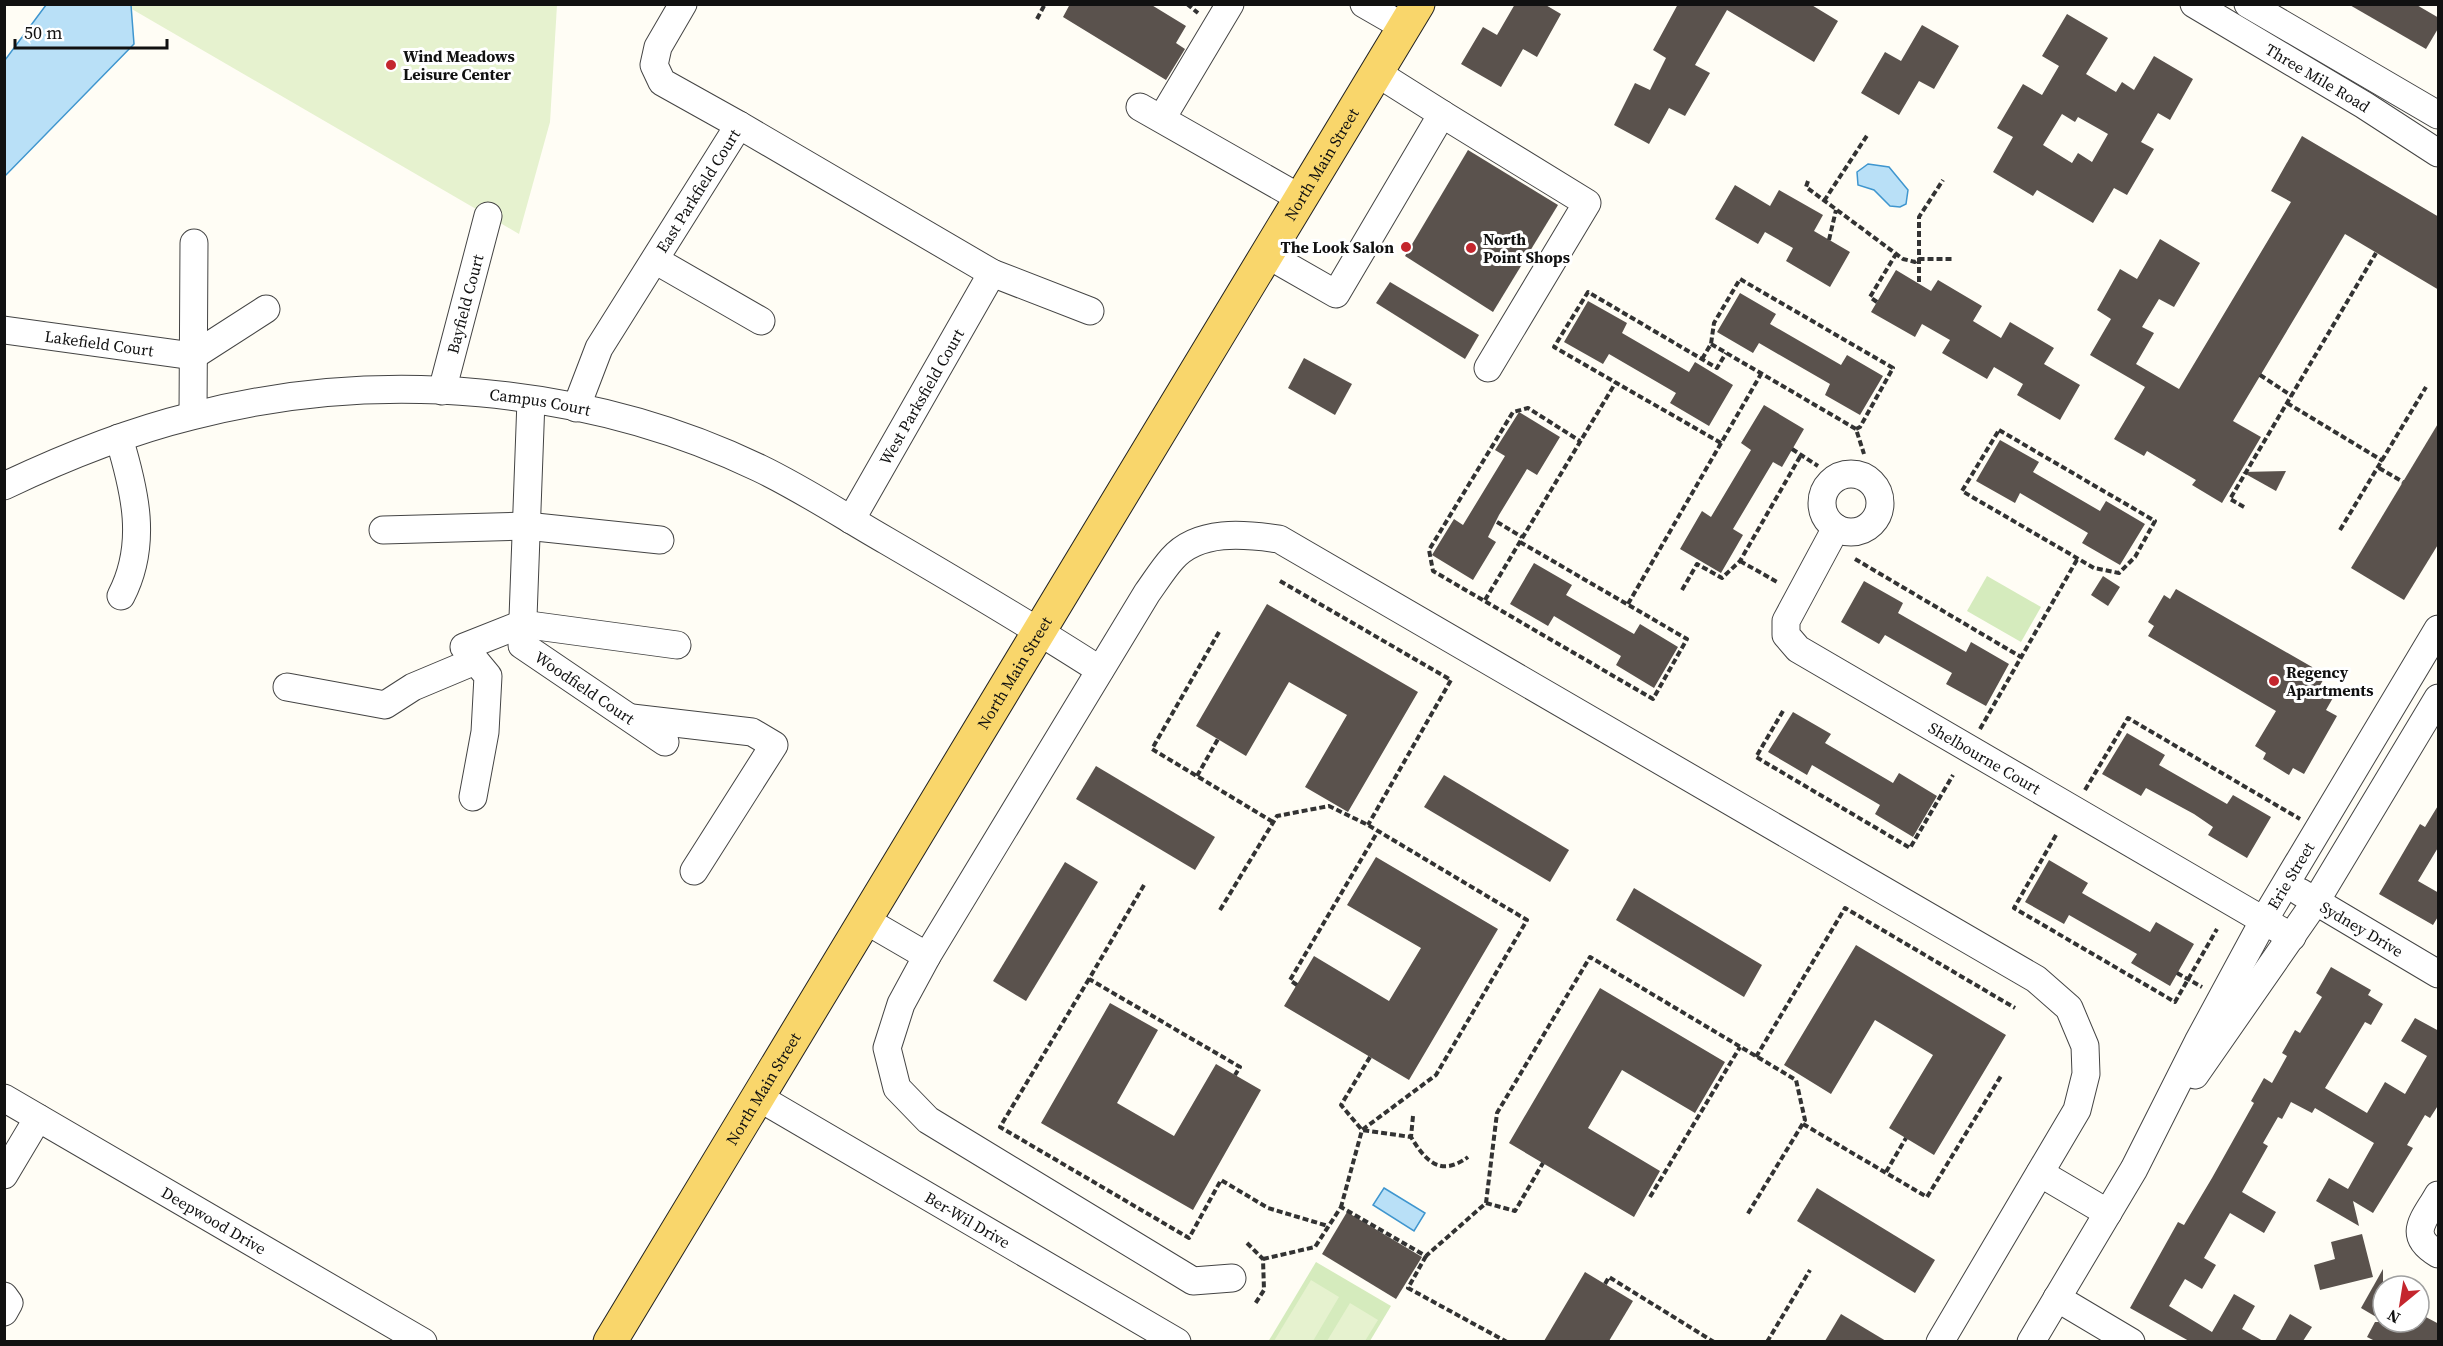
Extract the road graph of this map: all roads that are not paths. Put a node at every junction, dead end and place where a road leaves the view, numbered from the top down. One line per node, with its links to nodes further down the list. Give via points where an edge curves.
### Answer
1 (682, 4): 10 (street, East Parkfield Court, via 658,47 654,65 662,82)
2 (1230, 4): 12 (street, via 1151,113)
3 (1364, 4): 6 (street)
4 (2194, 4): 11 (street, Three Mile Road)
5 (2248, 4): 9 (street, Three Mile Road)
6 (1411, 16): 7 (main road, North Main Street)
7 (1377, 74): 8 (street); 12 (main road, North Main Street)
8 (1442, 114): 15 (street, via 1336,294); 23 (street, via 1587,203)
9 (2439, 115)
10 (739, 125): 16 (street, East Parkfield Court); 17 (street)
11 (2439, 153)
12 (1300, 198): 15 (main road, North Main Street)
13 (488, 216): 24 (street, Bayfield Court)
14 (194, 243): 22 (street)
15 (1266, 254): 38 (main road, North Main Street)
16 (655, 260): 20 (street); 26 (street, East Parkfield Court, via 599,348)
17 (992, 273): 19 (street); 30 (street, West Parksfield Court)
18 (266, 309): 22 (street)
19 (1090, 311)
20 (761, 321)
21 (4, 330): 22 (street, Lakefield Court)
22 (193, 356): 27 (street)
23 (1488, 368)
24 (442, 391): 25 (street, Campus Court); 27 (street, Campus Court, via 307,395)
25 (531, 400): 26 (street, Campus Court); 31 (street, Woodfield Court)
26 (576, 408): 30 (street, Campus Court, via 634,422 760,468)
27 (193, 415): 28 (street, Campus Court)
28 (119, 438): 29 (street, Campus Court); 35 (street, via 134,486 138,521 137,548)
29 (4, 486)
30 (851, 520): 38 (street, Campus Court)
31 (526, 526): 33 (street); 34 (street); 36 (street, Woodfield Court)
32 (1836, 528): 51 (street, Shelbourne Court, via 1786,621 1786,635 1798,649)
33 (383, 530)
34 (660, 540)
35 (121, 596)
36 (522, 624): 39 (street, Woodfield Court); 40 (street, Woodfield Court); 44 (street, Woodfield Court, via 522,645)
37 (2439, 629): 48 (street, Erie Street)
38 (1039, 630): 41 (street, Campus Court); 50 (main road, North Main Street)
39 (677, 645)
40 (470, 654): 42 (street, Woodfield Court, via 385,705); 46 (street, via 488,676 485,732)
41 (1100, 670): 53 (street); 59 (street, via 1173,557 1203,540 1244,534 1279,539 2037,979 2069,1008 2085,1046 2086,1074 2077,1110)
42 (286, 687)
43 (2439, 698): 49 (street, Erie Street)
44 (631, 718): 45 (street, Woodfield Court); 47 (street, via 752,732 774,745)
45 (665, 742)
46 (473, 797)
47 (694, 871)
48 (2286, 884): 49 (street, Sydney Drive); 51 (street, Erie Street)
49 (2316, 901): 52 (street, Erie Street); 54 (street, Sydney Drive)
50 (865, 920): 53 (street); 55 (main road, North Main Street)
51 (2264, 920): 52 (street, Shelbourne Court); 58 (street, Erie Street)
52 (2292, 937): 58 (street, Erie Street)
53 (927, 956): 64 (street, via 901,1004 887,1048 897,1088 928,1120 1193,1281)
54 (2439, 974)
55 (758, 1097): 69 (main road, North Main Street); 70 (street, Ber-Wil Drive)
56 (4, 1098): 57 (street, Deepwood Drive)
57 (38, 1118): 60 (street); 68 (street, Deepwood Drive)
58 (2155, 1130): 62 (street, Erie Street)
59 (2040, 1173): 62 (street); 71 (street)
60 (4, 1175)
61 (2439, 1195): 63 (street, via 2419,1238 2424,1246)
62 (2108, 1213): 66 (street, Erie Street)
63 (2439, 1254)
64 (1232, 1278)
65 (4, 1296): 67 (street, via 9,1302)
66 (2057, 1298): 72 (street, Erie Street); 73 (street)
67 (4, 1312)
68 (417, 1340)
69 (610, 1341)
70 (1177, 1341)
71 (1941, 1341)
72 (2031, 1341)
73 (2132, 1341)

